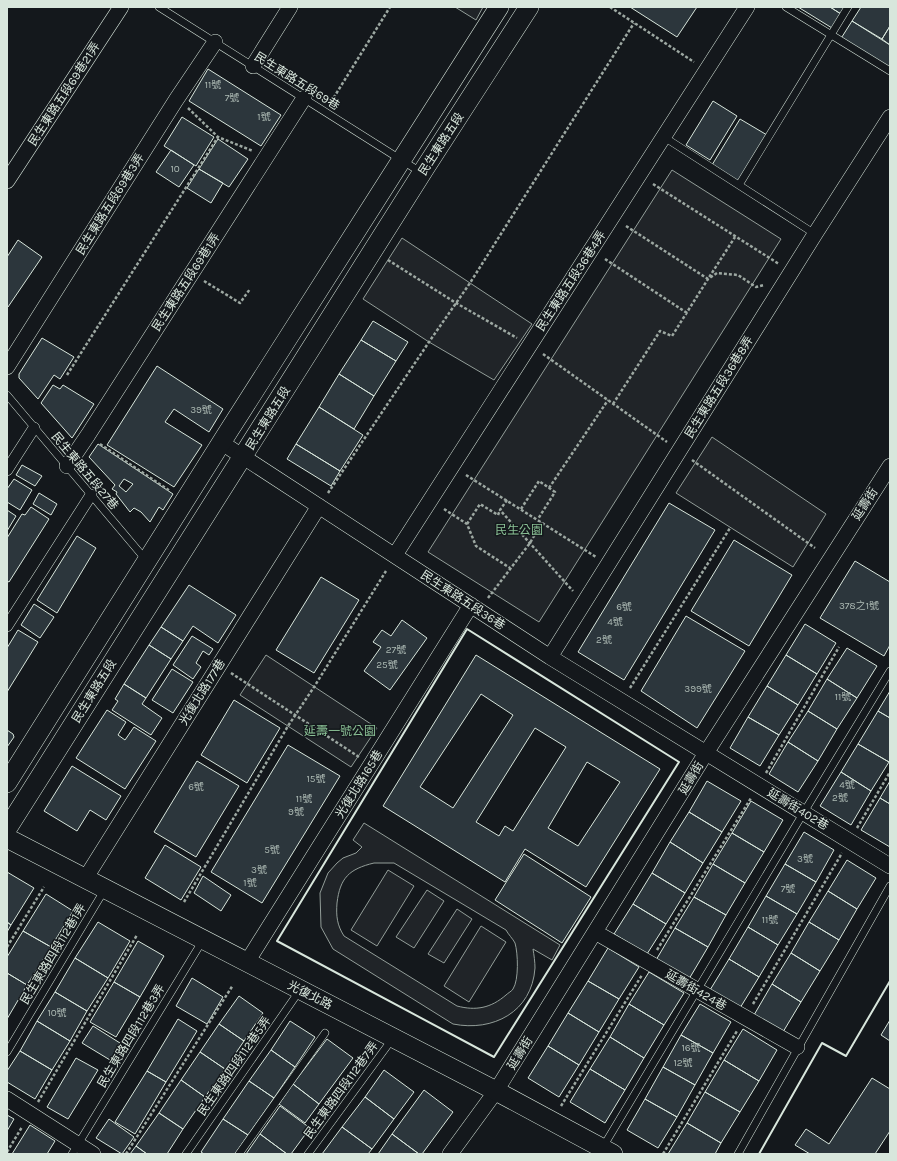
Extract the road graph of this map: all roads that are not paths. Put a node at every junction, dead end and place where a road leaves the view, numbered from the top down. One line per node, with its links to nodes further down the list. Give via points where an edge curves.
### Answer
1 (121, 7): 18 (street, 民生東路五段69巷21弄)
2 (160, 7): 10 (lane, 民生東路五段69巷)
3 (290, 7): 11 (street)
4 (499, 7): 16 (street, 民生東路五段)
5 (529, 7): 17 (street, 民生東路五段)
6 (747, 7): 15 (street, 民生東路五段36巷4弄)
7 (786, 7): 9 (lane)
8 (848, 7): 9 (lane)
9 (831, 34): 12 (lane); 19 (lane)
10 (215, 42): 11 (lane, 民生東路五段69巷); 21 (street, 民生東路五段69巷3弄)
11 (253, 66): 13 (lane, 民生東路五段69巷)
12 (890, 71)
13 (304, 98): 16 (lane, 民生東路五段69巷); 26 (street, 民生東路五段69巷1弄)
14 (890, 117): 20 (street, 民生東路五段36巷8弄)
15 (664, 137): 19 (lane); 31 (street, 民生東路五段36巷4弄)
16 (402, 160): 17 (lane, 民生東路五段69巷); 24 (street, 民生東路五段)
17 (422, 173): 25 (street, 民生東路五段)
18 (7, 180)
19 (739, 185): 20 (lane)
20 (815, 234): 35 (street, 民生東路五段36巷8弄)
21 (7, 367)
22 (7, 395): 23 (lane, 民生東路五段27巷)
23 (34, 428): 26 (lane, 民生東路五段27巷); 28 (street)
24 (222, 443): 25 (street, 民生東路五段36巷); 32 (street, 民生東路五段)
25 (243, 457): 30 (street, 民生東路五段36巷); 40 (street, 民生東路五段)
26 (67, 466): 29 (lane, 民生東路五段27巷)
27 (890, 466): 37 (street, 延壽街)
28 (7, 470)
29 (91, 495): 32 (lane, 民生東路五段27巷); 34 (street)
30 (323, 501): 31 (street, 民生東路五段36巷); 43 (street, 光復北路177巷)
31 (395, 555): 33 (street, 民生東路五段36巷)
32 (147, 561): 38 (street, 民生東路五段)
33 (471, 605): 35 (street, 民生東路五段36巷); 48 (street, 光復北路165巷)
34 (7, 626)
35 (550, 657): 37 (street, 民生東路五段36巷)
36 (890, 671): 39 (lane)
37 (706, 753): 39 (street, 延壽街402巷); 46 (street, 延壽街)
38 (7, 783)
39 (804, 812): 42 (street, 延壽街402巷); 50 (lane)
40 (7, 829)
41 (7, 838): 43 (street, 光復北路)
42 (890, 866)
43 (85, 878): 45 (street, 光復北路)
44 (890, 886): 53 (lane)
45 (106, 889): 47 (street, 光復北路); 54 (lane, 民生東路四段112巷1弄)
46 (595, 932): 50 (street, 延壽街424巷); 55 (street, 延壽街)
47 (204, 940): 48 (street, 光復北路); 57 (lane, 民生東路四段112巷3弄)
48 (247, 962): 49 (street, 光復北路)
49 (300, 990): 52 (street, 光復北路); 60 (lane, 民生東路四段112巷5弄)
50 (697, 991): 53 (street, 延壽街424巷); 58 (lane)
51 (325, 1033): 61 (lane)
52 (393, 1038): 55 (street, 光復北路); 62 (lane, 民生東路四段112巷7弄)
53 (797, 1047): 64 (lane)
54 (7, 1052)
55 (496, 1091): 58 (street, 光復北路); 63 (street, 延壽街)
56 (7, 1099): 57 (street)
57 (75, 1149): 59 (street)
58 (608, 1151)
59 (93, 1154)
60 (186, 1154)
61 (239, 1154)
62 (308, 1154)
63 (450, 1154)
64 (738, 1154)

